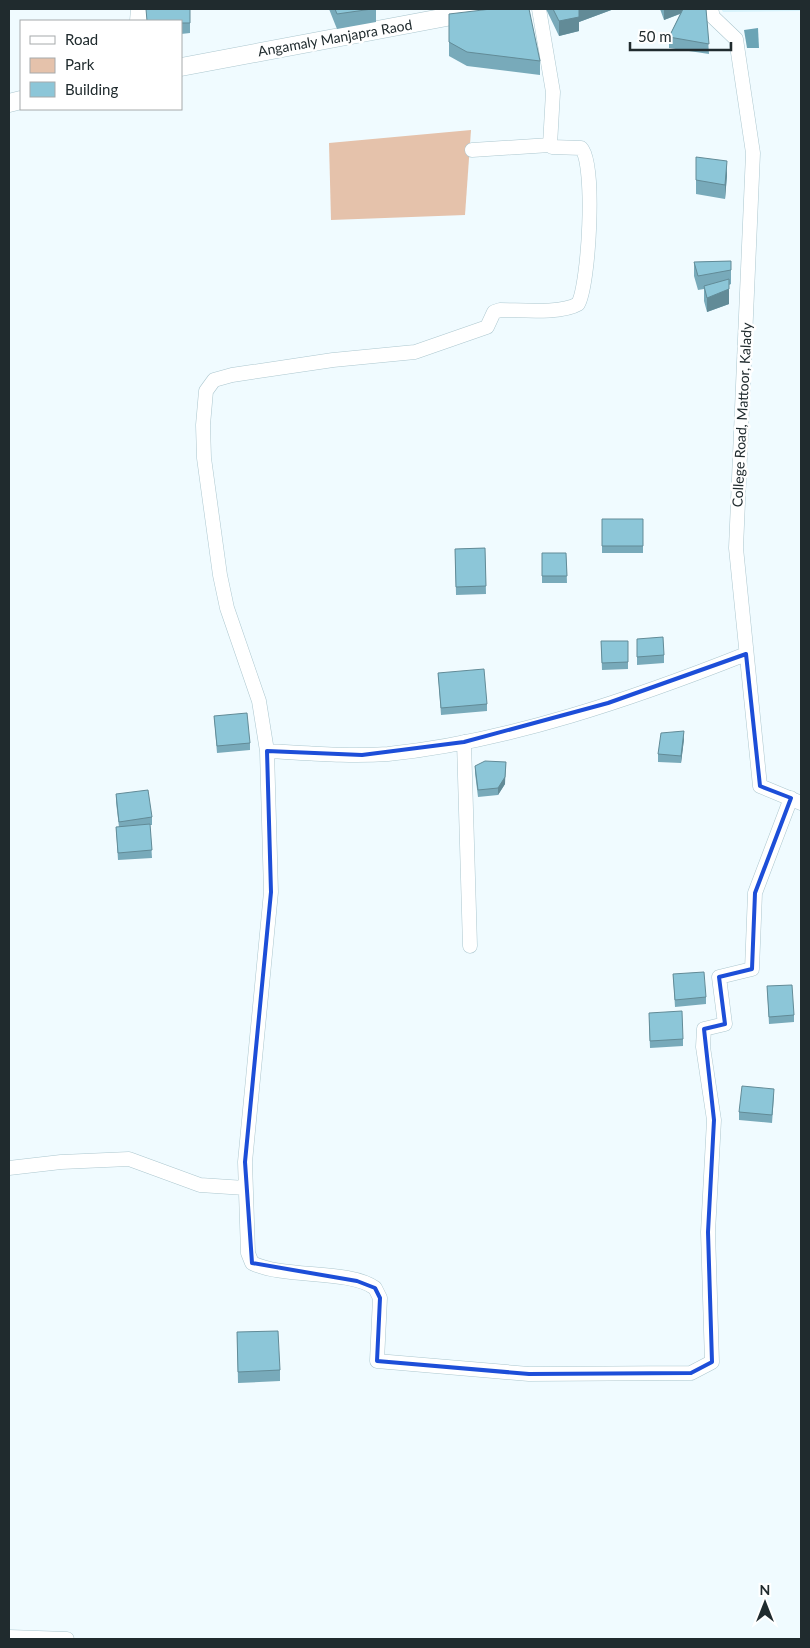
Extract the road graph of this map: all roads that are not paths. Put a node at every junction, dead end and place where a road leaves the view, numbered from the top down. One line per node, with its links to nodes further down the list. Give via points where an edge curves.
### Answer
1 (489, 9): 4 (main road, Angamaly Manjapra Raod)
2 (539, 9): 5 (street, via 553,92)
3 (711, 9): 7 (street, College Road, Mattoor, Kalady, via 713,17 736,40 754,153 736,548)
4 (182, 68)
5 (550, 145): 6 (street); 9 (street, via 581,148 587,160 590,222 578,304 556,309 494,312 487,327 415,352 256,371 214,380 208,386 203,425 204,458 216,556 227,608 259,701)
6 (472, 150)
7 (746, 654): 8 (street, via 608,703); 10 (street, College Road, Mattoor, Kalady, via 760,786)
8 (464, 742): 9 (street, via 388,754); 11 (street)
9 (267, 751): 13 (street, via 271,892 256,1029)
10 (796, 801): 13 (street, via 755,893 752,969 719,978 725,1024 704,1029 703,1047 714,1120 708,1232 712,1362 691,1373 529,1374 377,1361 380,1298 375,1288 357,1281 282,1271 252,1263 249,1258)
11 (470, 946)
12 (9, 1168): 13 (street, via 129,1159 200,1184)
13 (245, 1188)
14 (9, 1637): 15 (street)
15 (67, 1639)

